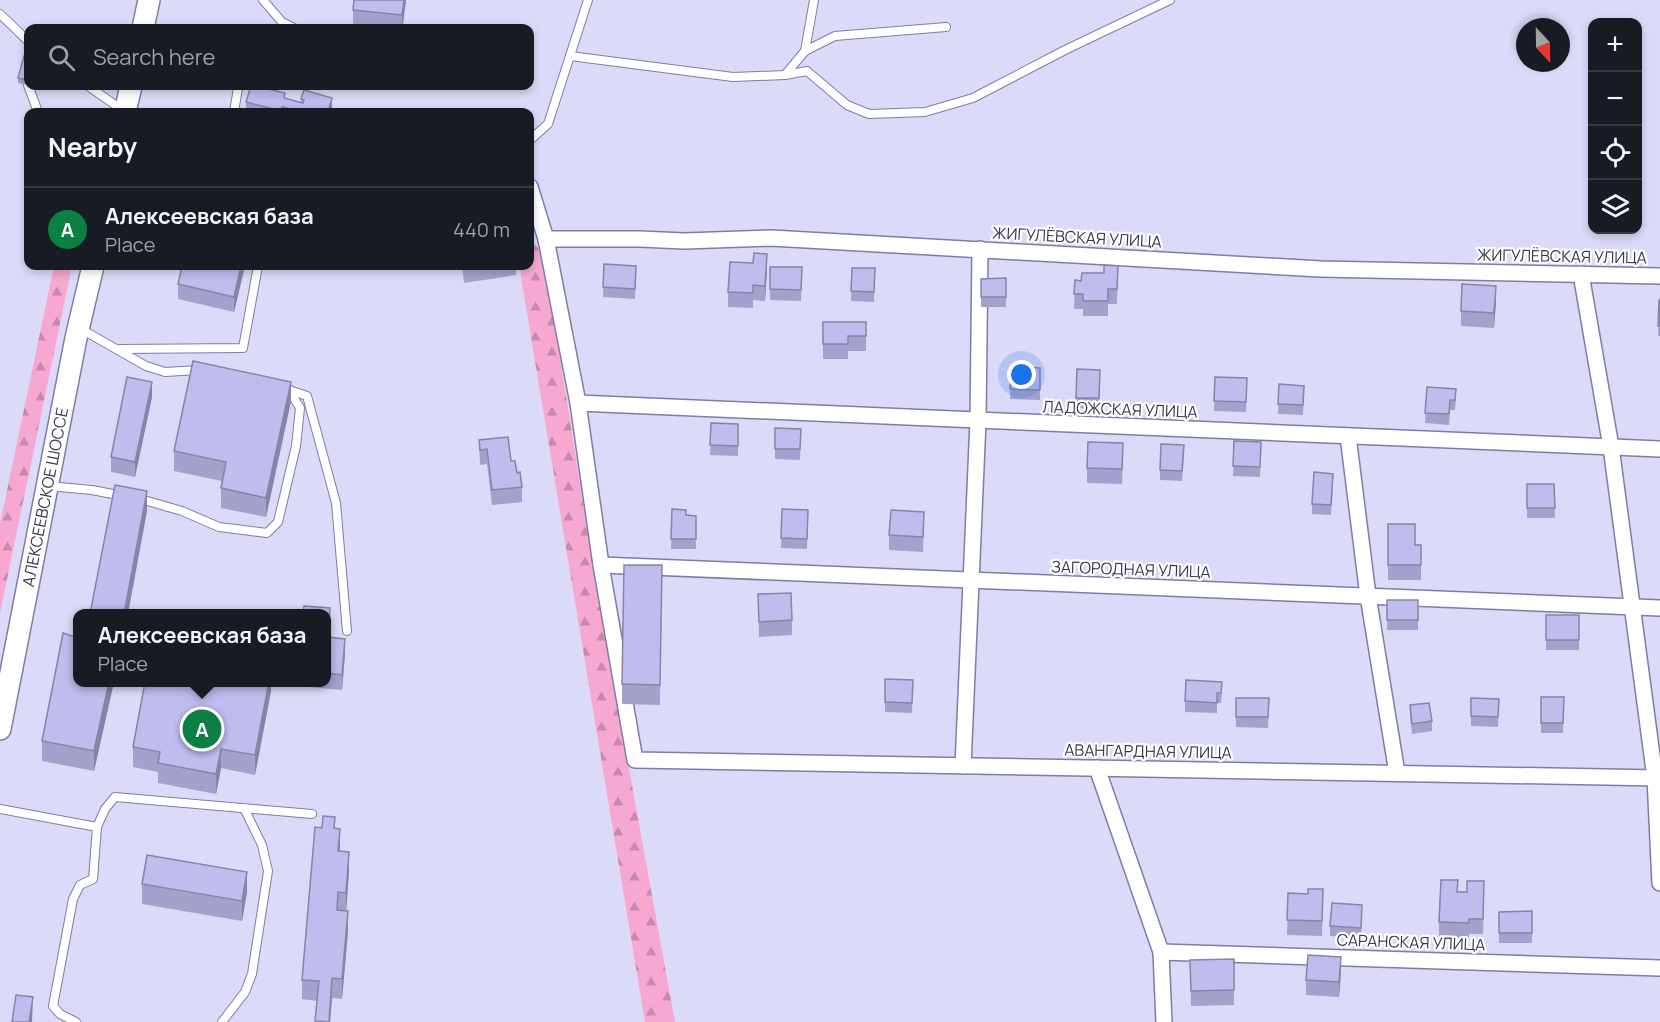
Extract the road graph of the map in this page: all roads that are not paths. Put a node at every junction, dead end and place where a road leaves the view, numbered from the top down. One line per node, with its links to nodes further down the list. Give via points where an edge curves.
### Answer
1 (149, 0): 7 (street)
2 (263, 0): 8 (lane)
3 (588, 0): 12 (lane)
4 (814, 0): 11 (lane)
5 (1170, 0): 13 (lane, via 973,99 926,112 870,114 847,105 807,71)
6 (0, 14): 10 (lane)
7 (144, 24)
8 (286, 24)
9 (946, 27): 11 (lane, via 836,36)
10 (24, 36)
11 (805, 51): 13 (lane)
12 (570, 56): 13 (lane, via 733,77); 22 (lane, via 548,124)
13 (785, 75)
14 (30, 90): 18 (lane)
15 (94, 90): 19 (lane)
16 (130, 90): 20 (street)
17 (238, 90): 21 (lane)
18 (36, 108)
19 (119, 108)
20 (126, 108)
21 (235, 108)
22 (534, 136)
23 (534, 200): 24 (street)
24 (546, 239): 25 (street, ЖИГУЛЁВСКАЯ УЛИЦА, via 771,238); 35 (street)
25 (980, 249): 28 (street, ЖИГУЛЁВСКАЯ УЛИЦА, via 1321,268); 36 (street)
26 (92, 270): 30 (street, АЛЕКСЕЕВСКОЕ ШОССЕ)
27 (257, 270): 31 (lane, via 243,348)
28 (1581, 274): 29 (street, ЖИГУЛЁВСКАЯ УЛИЦА); 38 (street)
29 (1660, 276)
30 (78, 327): 31 (lane); 40 (street, АЛЕКСЕЕВСКОЕ ШОССЕ)
31 (118, 350): 32 (lane, via 165,372)
32 (211, 371)
33 (271, 384): 34 (lane)
34 (290, 390): 40 (lane, via 300,408 296,446 278,522 267,533 219,527 140,499); 46 (lane, via 307,396 336,502)
35 (578, 403): 36 (street, ЛАДОЖСКАЯ УЛИЦА); 41 (street)
36 (978, 421): 37 (street, ЛАДОЖСКАЯ УЛИЦА); 42 (street)
37 (1348, 436): 38 (street, ЛАДОЖСКАЯ УЛИЦА); 43 (street)
38 (1611, 447): 39 (street, ЛАДОЖСКАЯ УЛИЦА); 44 (street)
39 (1660, 449)
40 (47, 486): 47 (street, АЛЕКСЕЕВСКОЕ ШОССЕ)
41 (601, 565): 42 (street, ЗАГОРОДНАЯ УЛИЦА); 48 (street, АВАНГАРДНАЯ УЛИЦА, via 635,760)
42 (970, 580): 43 (street, ЗАГОРОДНАЯ УЛИЦА); 48 (street)
43 (1368, 596): 44 (street, ЗАГОРОДНАЯ УЛИЦА); 50 (street)
44 (1632, 607): 45 (street, ЗАГОРОДНАЯ УЛИЦА); 51 (street)
45 (1660, 608)
46 (347, 631)
47 (0, 729)
48 (963, 766): 49 (street, АВАНГАРДНАЯ УЛИЦА)
49 (1097, 768): 50 (street, АВАНГАРДНАЯ УЛИЦА); 57 (street)
50 (1397, 773): 51 (street, АВАНГАРДНАЯ УЛИЦА)
51 (1657, 778): 56 (street)
52 (244, 808): 54 (lane); 55 (lane, via 115,797); 60 (lane, via 262,845 268,871 252,974)
53 (0, 809): 55 (lane)
54 (312, 814)
55 (97, 827): 59 (lane, via 93,879 80,885 73,899 53,1006)
56 (1660, 883)
57 (1161, 952): 58 (street, САРАНСКАЯ УЛИЦА); 61 (street)
58 (1660, 968)
59 (76, 1022)
60 (222, 1022)
61 (1164, 1022)

